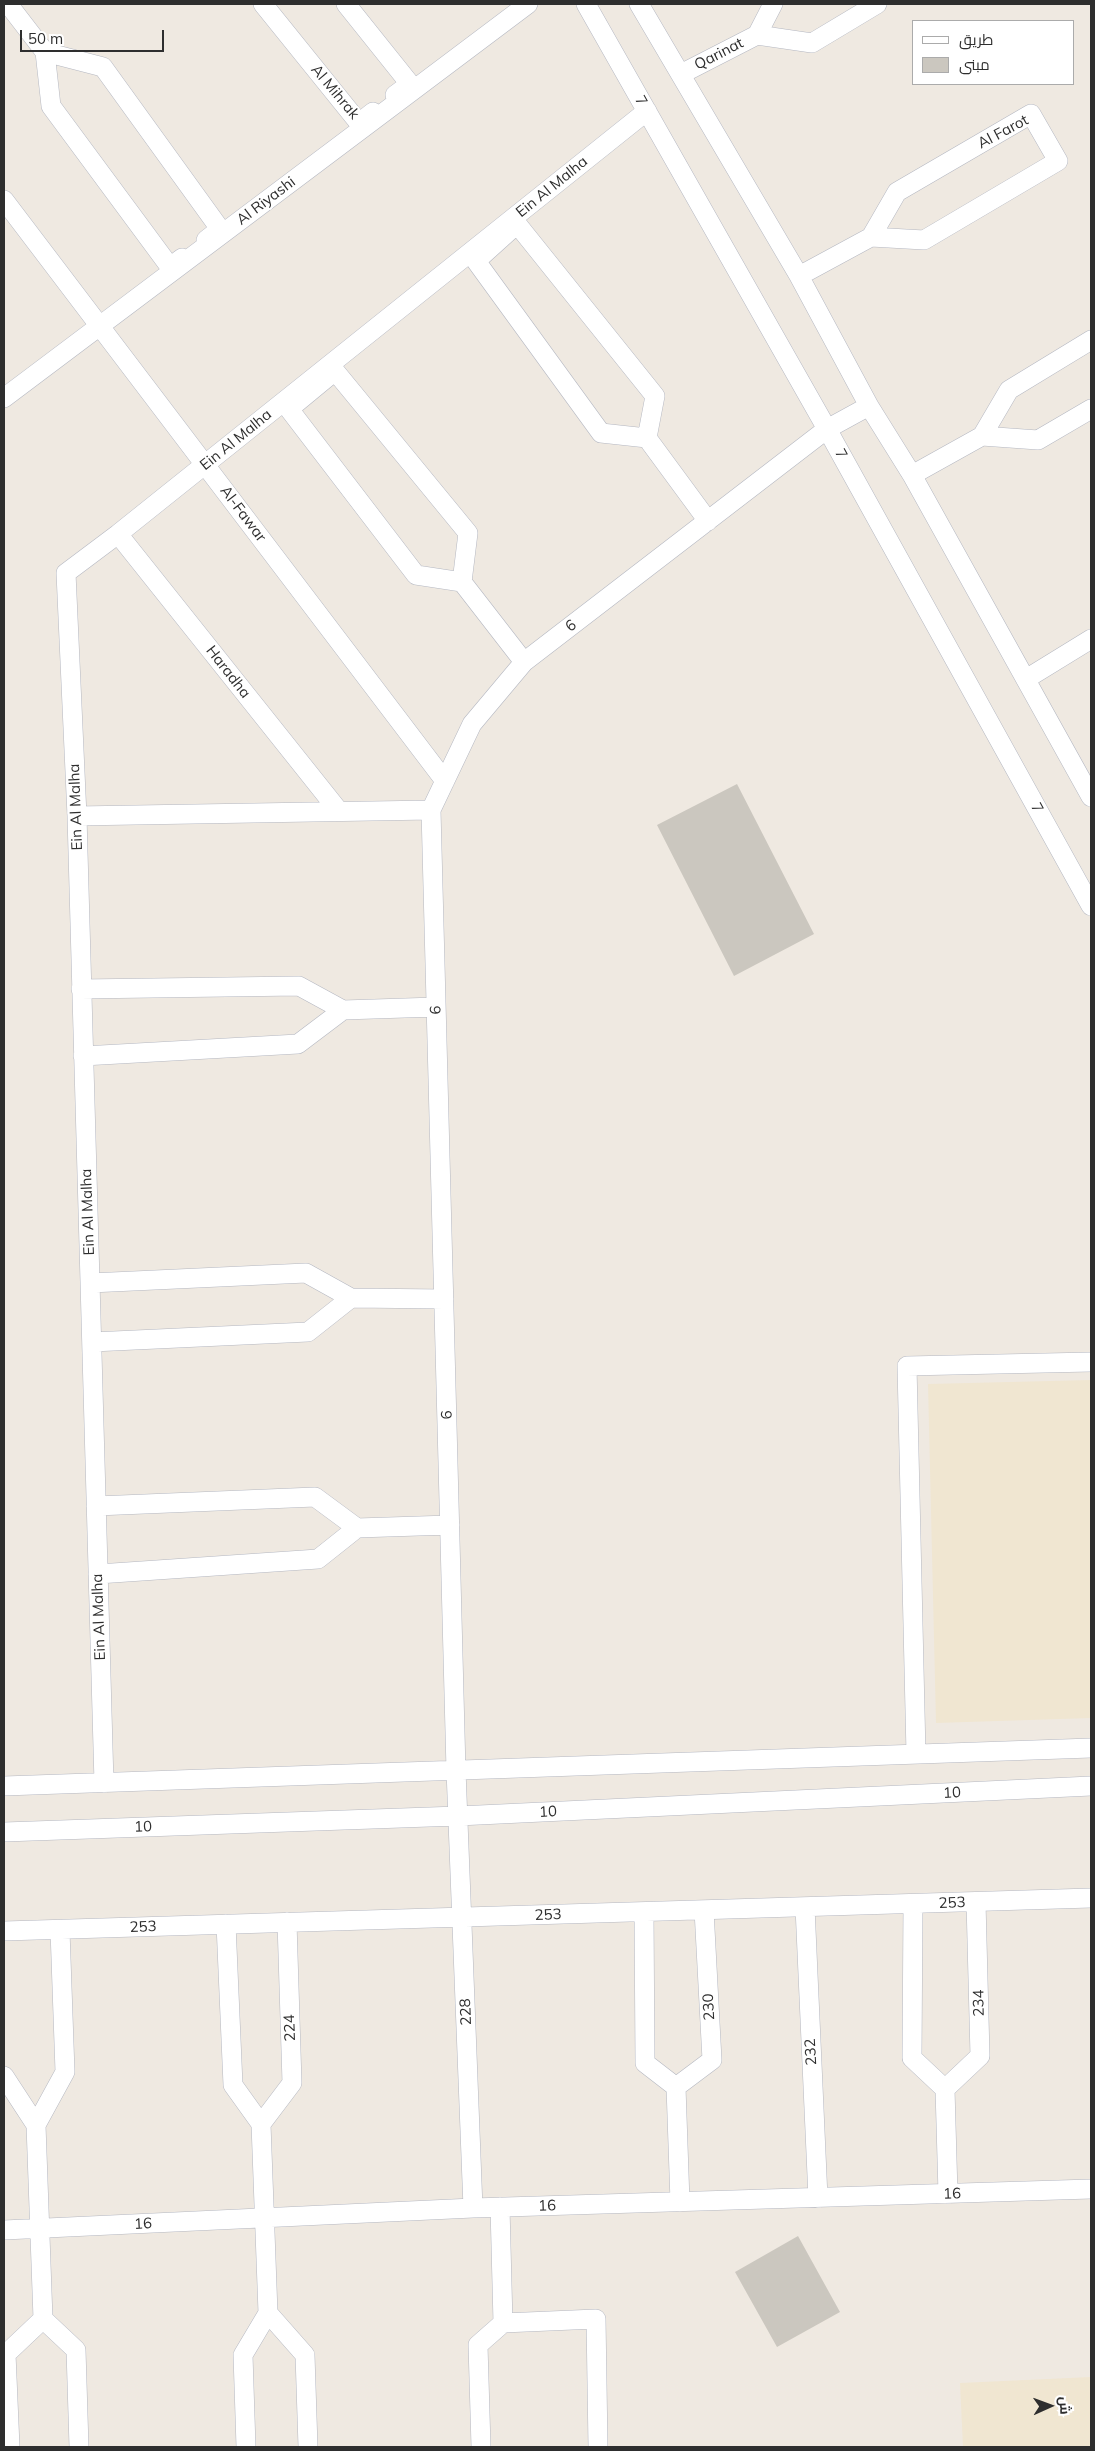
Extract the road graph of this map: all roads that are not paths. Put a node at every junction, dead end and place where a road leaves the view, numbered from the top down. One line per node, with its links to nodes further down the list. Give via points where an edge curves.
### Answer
1 (8, 4): 10 (street)
2 (263, 4): 3 (street, Al Mihrak, via 359,123 410,84)
3 (346, 4)
4 (528, 4): 16 (street, Al Riyashi)
5 (586, 4): 12 (street, 7)
6 (639, 4): 11 (street)
7 (773, 4): 9 (street, Qarinat)
8 (877, 4): 9 (street, Qarinat, via 812,43)
9 (757, 35): 11 (street, Qarinat)
10 (45, 52): 10 (street, via 51,106 170,267 220,229 103,67)
11 (681, 74): 15 (street)
12 (647, 111): 22 (street, 7); 25 (street, Ein Al Malha)
13 (4, 200): 16 (street, Al-Fawar)
14 (871, 237): 14 (street, Al Farot, via 924,240 1058,161 1031,114 896,192); 15 (street)
15 (799, 276): 20 (street)
16 (101, 325): 19 (street, Al Riyashi); 25 (street, Al-Fawar)
17 (1091, 340): 23 (street, via 1009,390)
18 (4, 380): 19 (street, via 11,390)
19 (4, 397)
20 (869, 406): 22 (street, 6); 26 (street)
21 (1091, 409): 23 (street, via 1038,440)
22 (827, 429): 27 (street, 6); 38 (street, 7)
23 (982, 436): 26 (street)
24 (647, 438): 24 (street, via 655,396 517,224 476,261 601,432); 27 (street)
25 (206, 464): 28 (street, Ein Al Malha); 33 (street, Al-Fawar)
26 (912, 474): 32 (street)
27 (708, 521): 31 (street, 6)
28 (118, 534): 35 (street, Haradha); 37 (street, Ein Al Malha, via 66,573)
29 (462, 582): 29 (street, via 468,533 335,370 289,409 416,575); 31 (street)
30 (1091, 640): 32 (street)
31 (524, 662): 33 (street, 6, via 472,724)
32 (1026, 679): 34 (street)
33 (445, 781): 36 (street, 6)
34 (1091, 797)
35 (338, 810): 36 (street); 37 (street)
36 (431, 810): 40 (street, 6)
37 (77, 816): 39 (street, Ein Al Malha)
38 (1091, 906)
39 (81, 988): 41 (street, via 299,986); 42 (street, Ein Al Malha)
40 (436, 1007): 41 (street); 45 (street, 6)
41 (343, 1010): 42 (street, via 298,1044)
42 (83, 1056): 43 (street, Ein Al Malha)
43 (90, 1282): 44 (street, via 306,1273); 46 (street, Ein Al Malha)
44 (351, 1298): 45 (street); 46 (street, via 308,1332)
45 (444, 1299): 49 (street, 6)
46 (92, 1342): 48 (street, Ein Al Malha)
47 (1091, 1362): 53 (street, via 906,1366)
48 (96, 1506): 50 (street, via 316,1497); 51 (street, Ein Al Malha)
49 (450, 1525): 50 (street); 54 (street, 6)
50 (357, 1528): 51 (street, via 318,1559)
51 (98, 1574): 55 (street, Ein Al Malha)
52 (1091, 1748): 53 (street)
53 (916, 1754): 54 (street)
54 (456, 1770): 55 (street); 58 (street, 6)
55 (104, 1782): 56 (street)
56 (4, 1786)
57 (1091, 1786): 58 (street, 10)
58 (458, 1816): 59 (street, 10); 66 (street, 228)
59 (4, 1832)
60 (1091, 1898): 61 (street, 253)
61 (976, 1902): 62 (street, 253); 73 (street, 234, via 980,2056)
62 (912, 1904): 63 (street, 253); 73 (street, via 912,2058)
63 (805, 1907): 64 (street, 253); 78 (street, 232)
64 (704, 1910): 65 (street, 253); 72 (street, 230, via 712,2060)
65 (644, 1912): 66 (street, 253); 72 (street, via 645,2063)
66 (462, 1917): 67 (street, 253); 81 (street, 228)
67 (287, 1922): 68 (street, 253); 75 (street, 224, via 292,2083)
68 (226, 1924): 69 (street, 253); 75 (street, via 233,2085)
69 (60, 1930): 70 (street, 253); 74 (street, via 65,2072)
70 (4, 1931)
71 (4, 2076): 74 (street)
72 (676, 2087): 79 (street)
73 (945, 2089): 77 (street)
74 (36, 2124): 83 (street)
75 (261, 2124): 82 (street)
76 (1091, 2189): 77 (street, 16)
77 (948, 2194): 78 (street, 16)
78 (818, 2198): 79 (street, 16)
79 (680, 2202): 80 (street, 16)
80 (500, 2207): 81 (street, 16); 87 (street)
81 (473, 2208): 82 (street, 16)
82 (265, 2218): 83 (street, 16); 85 (street)
83 (40, 2228): 84 (street, 16); 86 (street)
84 (4, 2230)
85 (268, 2313): 90 (street, via 242,2355); 91 (street, via 305,2354)
86 (43, 2319): 88 (street, via 6,2354); 89 (street, via 76,2350)
87 (503, 2322): 92 (street, via 478,2345); 93 (street, via 596,2319)
88 (10, 2447)
89 (79, 2447)
90 (246, 2447)
91 (308, 2447)
92 (481, 2447)
93 (598, 2447)

